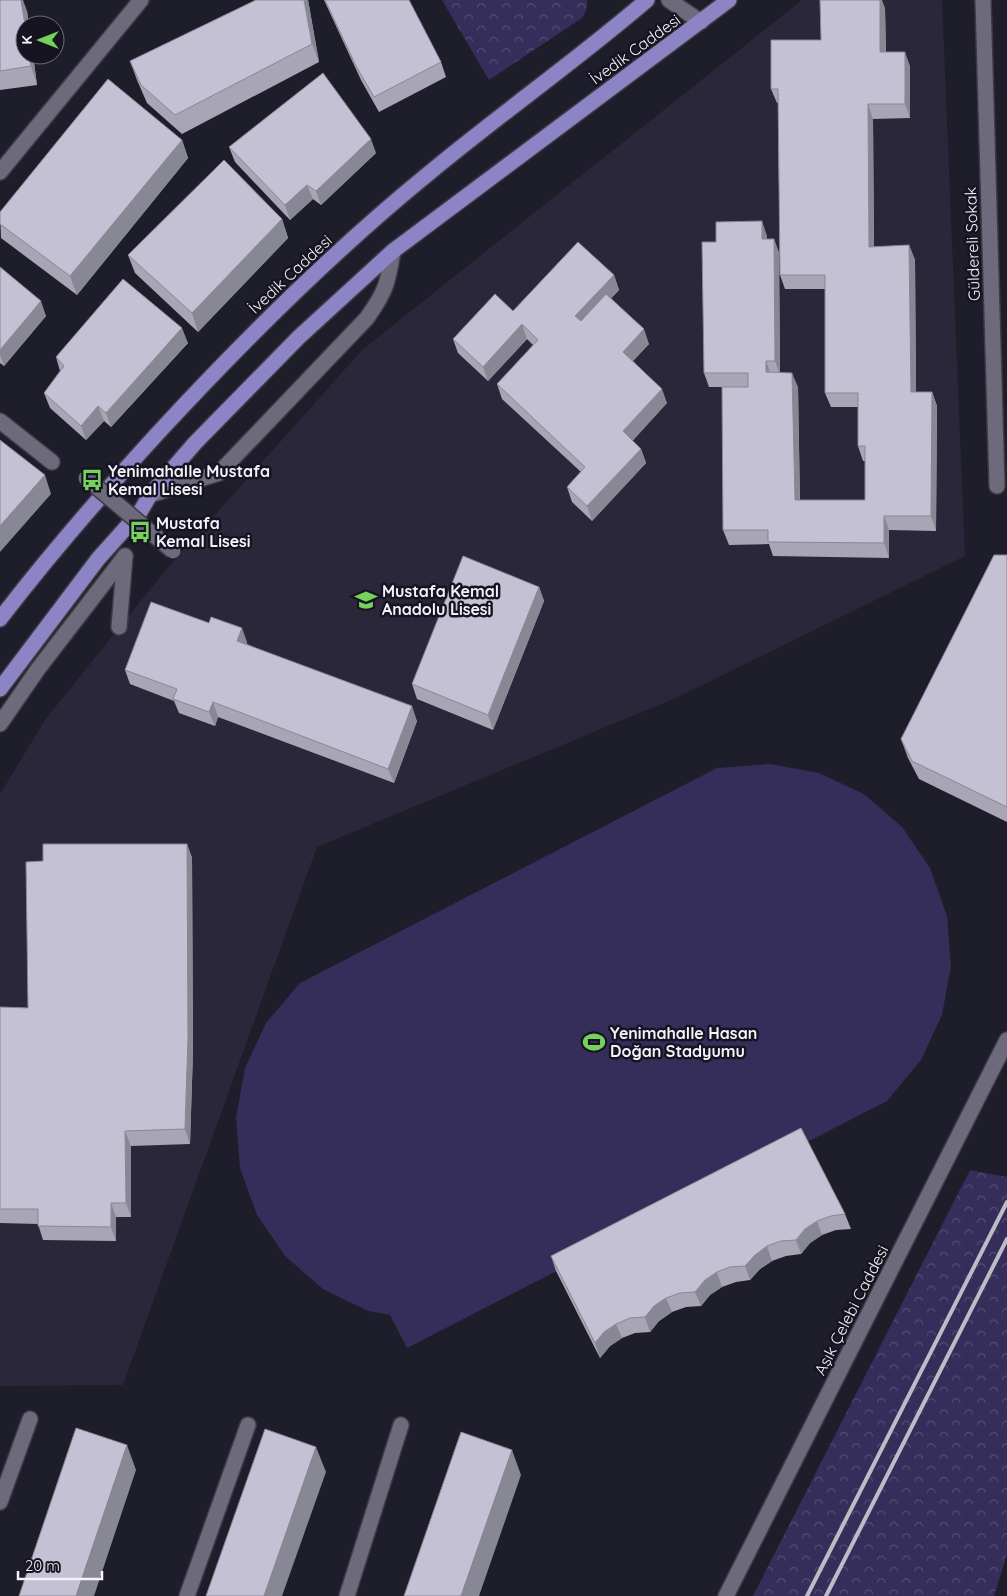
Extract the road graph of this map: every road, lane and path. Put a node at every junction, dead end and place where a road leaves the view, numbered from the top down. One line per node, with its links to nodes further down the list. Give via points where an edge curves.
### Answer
1 (141, 0): 7 (street)
2 (647, 0): 15 (main road, İvedik Caddesi, via 427,174 264,322 97,501)
3 (669, 0): 6 (street)
4 (729, 0): 6 (main road, İvedik Caddesi)
5 (983, 0): 12 (street, Güldereli Sokak)
6 (701, 22): 8 (main road, İvedik Caddesi)
7 (0, 172)
8 (393, 250): 13 (main road, İvedik Caddesi, via 298,337); 13 (street, via 386,288 367,318 219,473)
9 (0, 421): 10 (street)
10 (52, 462)
11 (86, 478): 14 (street, bridge)
12 (997, 486)
13 (150, 495): 17 (main road, İvedik Caddesi)
14 (173, 551)
15 (0, 619)
16 (120, 627): 18 (street, via 125,556)
17 (0, 689)
18 (0, 724)
19 (1007, 1040): 26 (street, Aşık Çelebi Caddesi)
20 (30, 1419): 23 (street)
21 (248, 1425): 24 (street)
22 (401, 1425): 25 (street)
23 (0, 1502)
24 (187, 1596)
25 (348, 1596)
26 (726, 1596)

